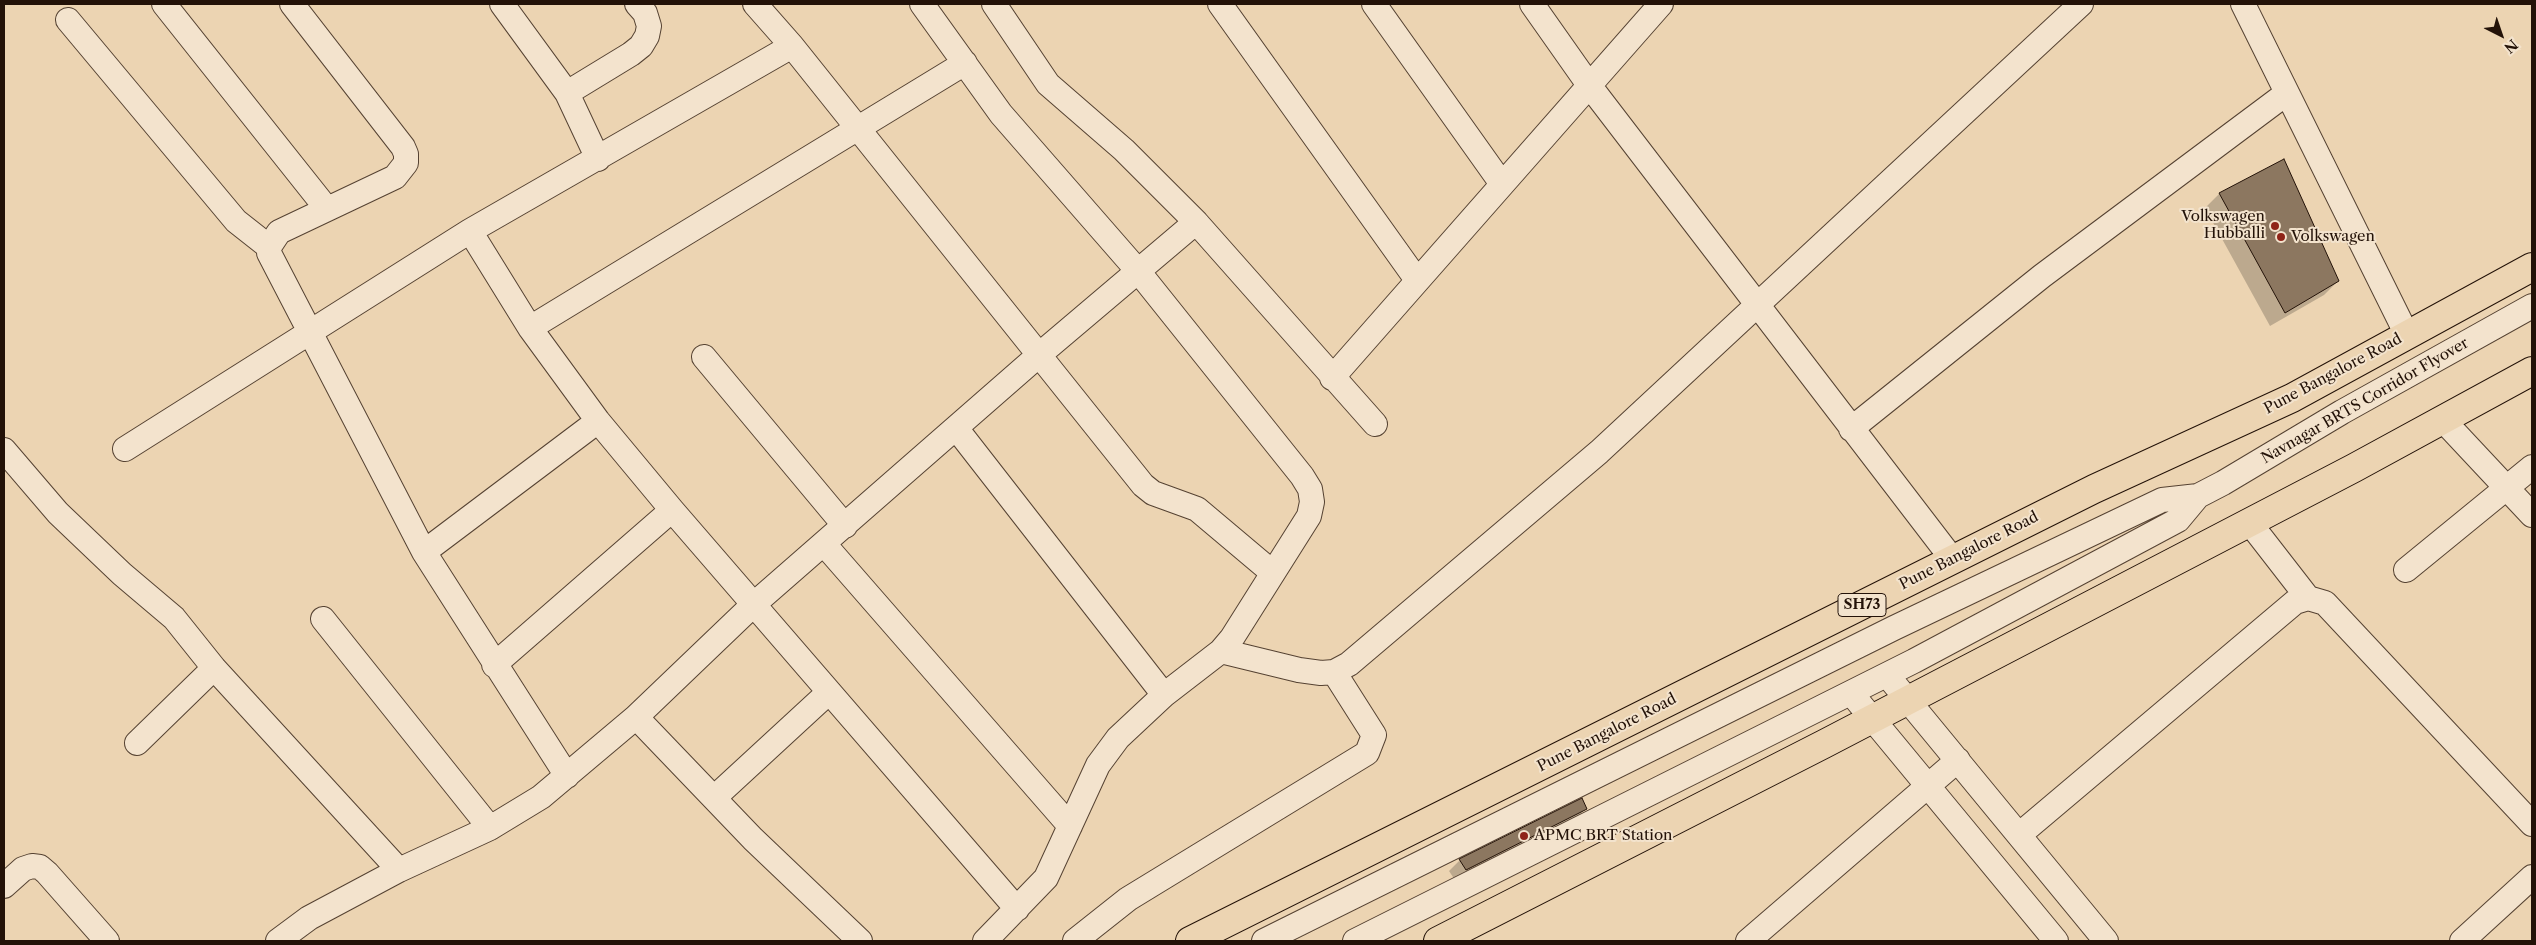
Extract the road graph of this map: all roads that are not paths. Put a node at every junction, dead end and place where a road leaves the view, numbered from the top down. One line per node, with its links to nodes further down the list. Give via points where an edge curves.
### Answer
1 (164, 4): 23 (street)
2 (292, 4): 23 (street, via 406,154 406,163 395,177)
3 (502, 4): 18 (street)
4 (637, 4): 18 (street, via 645,13 649,26 641,46)
5 (755, 4): 15 (street)
6 (922, 4): 16 (street)
7 (1220, 4): 29 (street)
8 (1374, 4): 22 (street)
9 (1532, 4): 17 (street)
10 (1661, 4): 17 (street)
11 (2081, 4): 30 (street)
12 (2243, 4): 19 (street)
13 (1000, 6): 24 (street, via 1048,84 1124,150)
14 (68, 20): 26 (street, via 236,221)
15 (792, 46): 20 (street); 21 (street)
16 (965, 63): 20 (street); 28 (street, via 1001,114)
17 (1589, 84): 22 (street); 30 (street)
18 (567, 93): 21 (street)
19 (2287, 93): 34 (street); 43 (street, via 2042,276)
20 (857, 128): 32 (street); 35 (street)
21 (598, 159): 25 (street)
22 (1502, 184): 29 (street)
23 (327, 208): 26 (street, via 279,232)
24 (1196, 222): 28 (street); 38 (street)
25 (470, 231): 32 (street); 33 (street)
26 (269, 247): 33 (street)
27 (2532, 267): 34 (main road, Pune Bangalore Road / SH73)
28 (1138, 271): 35 (street); 57 (street, via 1310,489 1309,516)
29 (1417, 280): 38 (street)
30 (1757, 305): 43 (street); 64 (street, via 1599,452 1349,664)
31 (2532, 306): 48 (street, Navnagar BRTS Corridor Flyover)
32 (530, 328): 40 (street)
33 (309, 332): 44 (street); 54 (street)
34 (2407, 335): 55 (main road, Pune Bangalore Road / SH73, via 2292,398 2094,489)
35 (1039, 355): 42 (street); 57 (street, via 1142,485 1153,493 1197,509)
36 (704, 357): 52 (street)
37 (2532, 371): 39 (main road)
38 (1332, 378): 41 (street)
39 (2443, 420): 47 (street); 51 (main road)
40 (598, 421): 49 (street); 54 (street)
41 (1375, 424)
42 (956, 428): 52 (street); 68 (street)
43 (1852, 429): 55 (street)
44 (125, 449)
45 (4, 450): 63 (street, via 58,513 174,618)
46 (2532, 467): 47 (street)
47 (2508, 488): 50 (street); 56 (street)
48 (2198, 496): 65 (street, via 2178,520); 91 (street, via 2162,500 1894,628)
49 (672, 510): 59 (street); 62 (street)
50 (2532, 515)
51 (2249, 522): 58 (street); 69 (main road)
52 (845, 526): 53 (street)
53 (824, 544): 59 (street); 78 (street)
54 (424, 552): 62 (street)
55 (1953, 560): 90 (main road, Pune Bangalore Road / SH73)
56 (2406, 570)
57 (1273, 573): 61 (street)
58 (2308, 598): 77 (street, via 2325,604); 80 (street, via 2295,602)
59 (754, 605): 66 (street); 70 (street)
60 (323, 620): 79 (street)
61 (1221, 651): 64 (street, via 1299,670); 68 (street)
62 (494, 665): 74 (street)
63 (214, 668): 72 (street); 81 (street)
64 (1334, 672): 89 (street, via 1374,735 1367,753 1128,899)
65 (1887, 674): 67 (street); 69 (street)
66 (829, 692): 76 (street); 84 (street)
67 (1851, 693): 71 (street); 92 (street)
68 (1164, 695): 78 (street, via 1118,738 1098,765)
69 (1908, 700): 71 (main road); 73 (street)
70 (636, 717): 74 (street); 76 (street)
71 (1871, 719): 75 (street); 93 (main road)
72 (137, 743)
73 (1958, 760): 75 (street); 80 (street)
74 (567, 776): 79 (street, via 541,797)
75 (1927, 787): 94 (street); 95 (street)
76 (714, 798): 87 (street)
77 (2532, 824)
78 (1070, 826): 84 (street, via 1046,878)
79 (490, 828): 81 (street)
80 (2019, 835): 96 (street)
81 (399, 870): 86 (street, via 309,918)
82 (2532, 877): 97 (street)
83 (4, 886): 85 (street, via 23,870 32,866 40,868 48,873)
84 (1017, 909): 88 (street)
85 (107, 941)
86 (278, 941)
87 (860, 941)
88 (985, 941)
89 (1075, 941)
90 (1190, 941)
91 (1264, 941)
92 (1355, 941)
93 (1438, 941)
94 (1748, 941)
95 (2056, 941)
96 (2106, 941)
97 (2462, 941)

